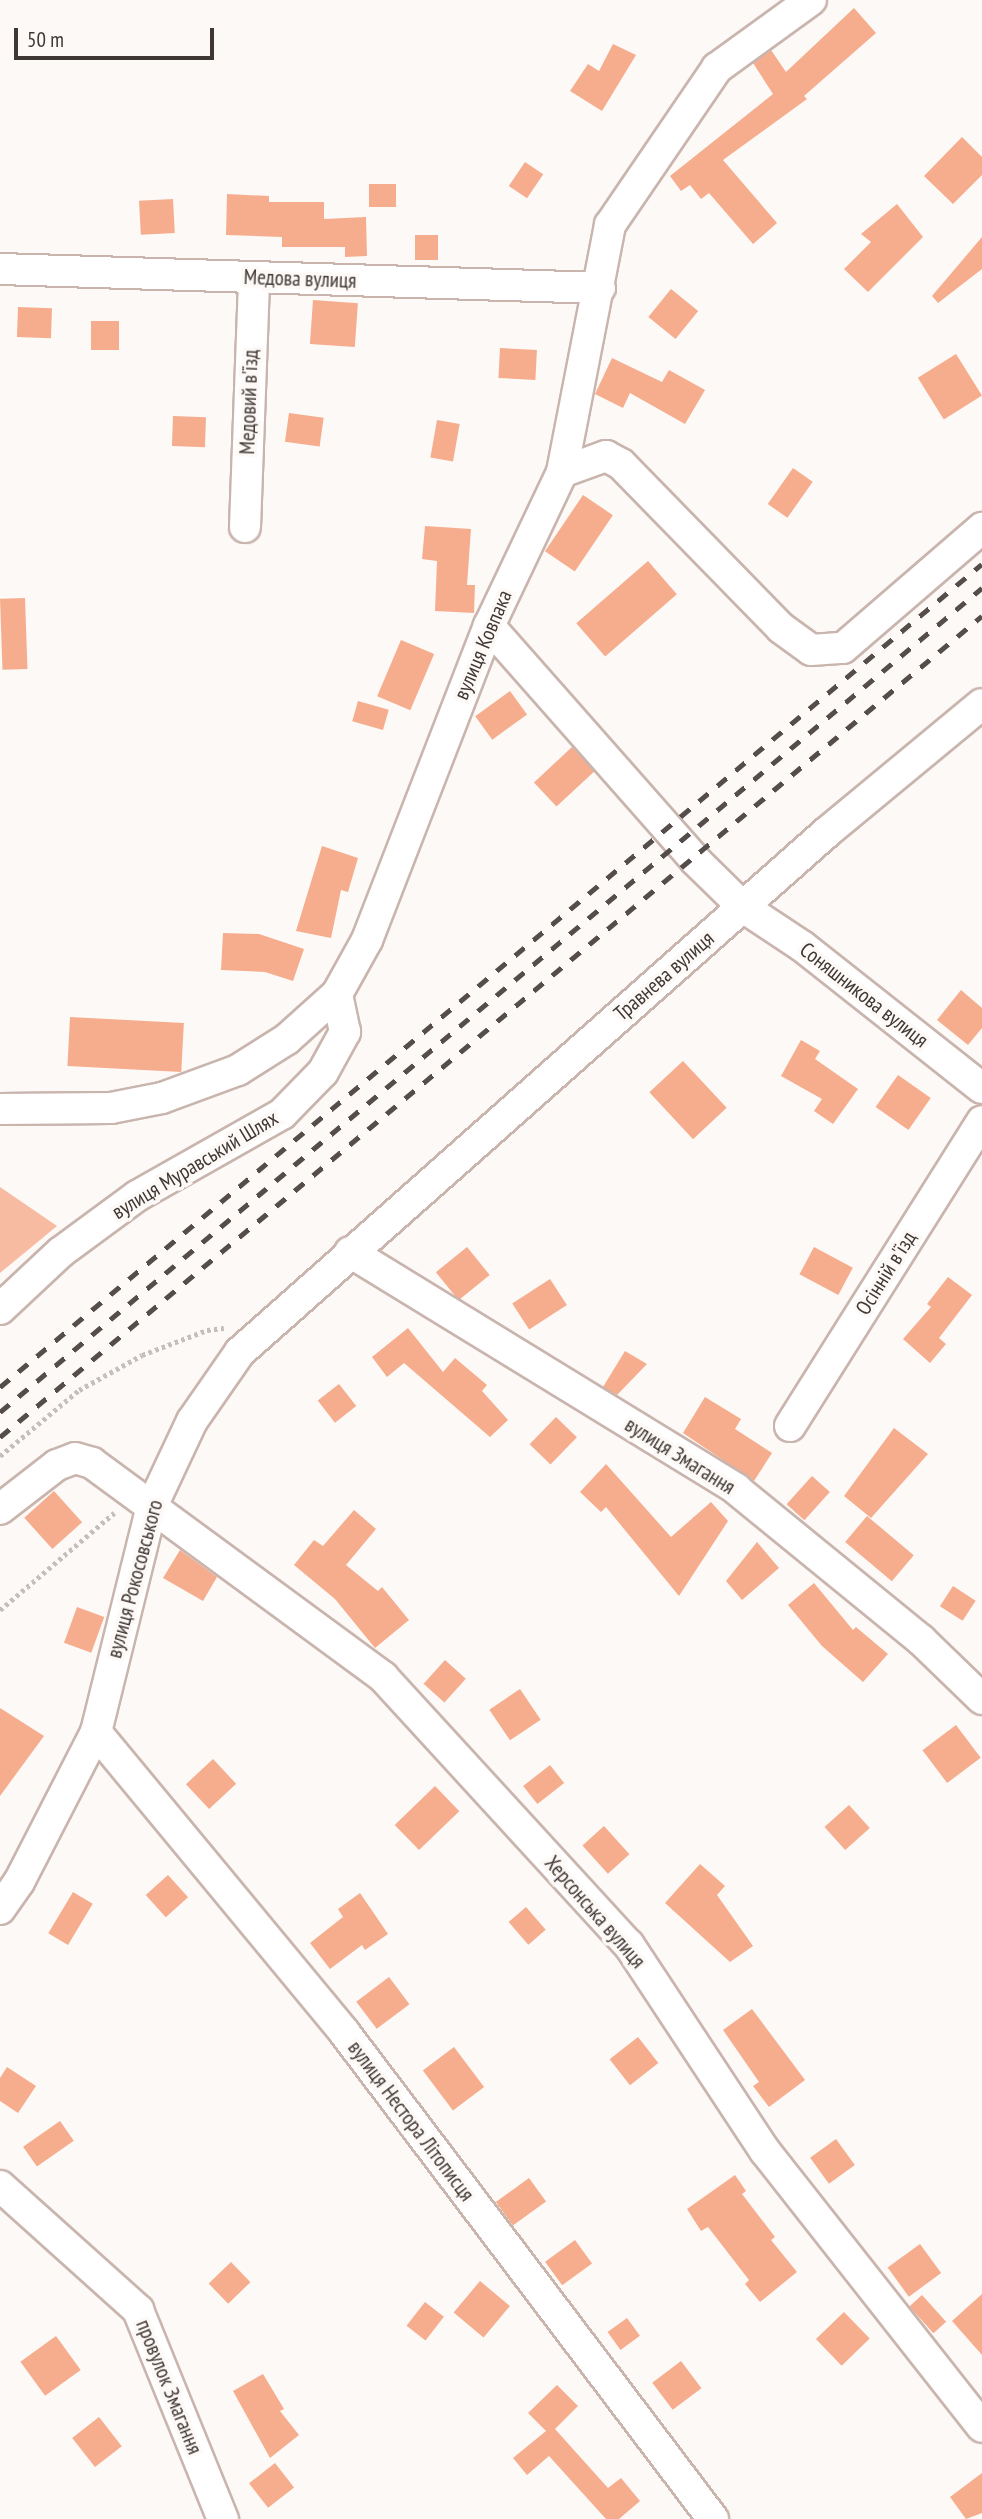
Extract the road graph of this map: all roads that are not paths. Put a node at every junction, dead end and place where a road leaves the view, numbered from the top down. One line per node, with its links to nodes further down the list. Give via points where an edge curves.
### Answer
1 (811, 0): 4 (street, вулиця Ковпака, via 717,68 611,225)
2 (0, 269): 3 (street, Медова вулиця)
3 (254, 277): 4 (street, Медова вулиця); 6 (street, Медовий в'їзд)
4 (600, 288): 5 (street, вулиця Ковпака)
5 (562, 472): 7 (street, via 606,456 621,464 796,642 811,650 843,648); 8 (street, вулиця Ковпака)
6 (244, 527)
7 (982, 528)
8 (489, 626): 10 (street, Соняшникова вулиця, via 695,860); 11 (street, вулиця Ковпака, via 367,940)
9 (982, 704): 10 (street, Травнева вулиця)
10 (743, 906): 12 (street, Соняшникова вулиця, via 802,946); 15 (street, Травнева вулиця)
11 (337, 994): 13 (street, вулиця Ковпака, via 287,1039 238,1070 162,1098 111,1108); 16 (street, вулиця Муравський Шлях, via 345,1032 323,1072 282,1114 137,1196 61,1252)
12 (982, 1088)
13 (0, 1109)
14 (982, 1121): 17 (street, Осінній в'їзд)
15 (350, 1252): 18 (street, вулиця Рокосовського, via 240,1352); 20 (street, вулиця Змагання, via 736,1489 921,1640)
16 (0, 1309)
17 (790, 1426)
18 (144, 1500): 19 (street, Херсонська вулиця, via 92,1463 75,1458 57,1465); 21 (street, вулиця Рокосовського); 24 (street, Херсонська вулиця, via 383,1677 629,1945 765,2151)
19 (0, 1509)
20 (982, 1699)
21 (96, 1732): 22 (street, вулиця Рокосовського, via 19,1882); 26 (street, вулиця Нестора Літописця, via 344,2032)
22 (0, 1909)
23 (0, 2186): 25 (street, провулок Змагання, via 138,2310)
24 (982, 2427)
25 (223, 2519)
26 (713, 2519)

